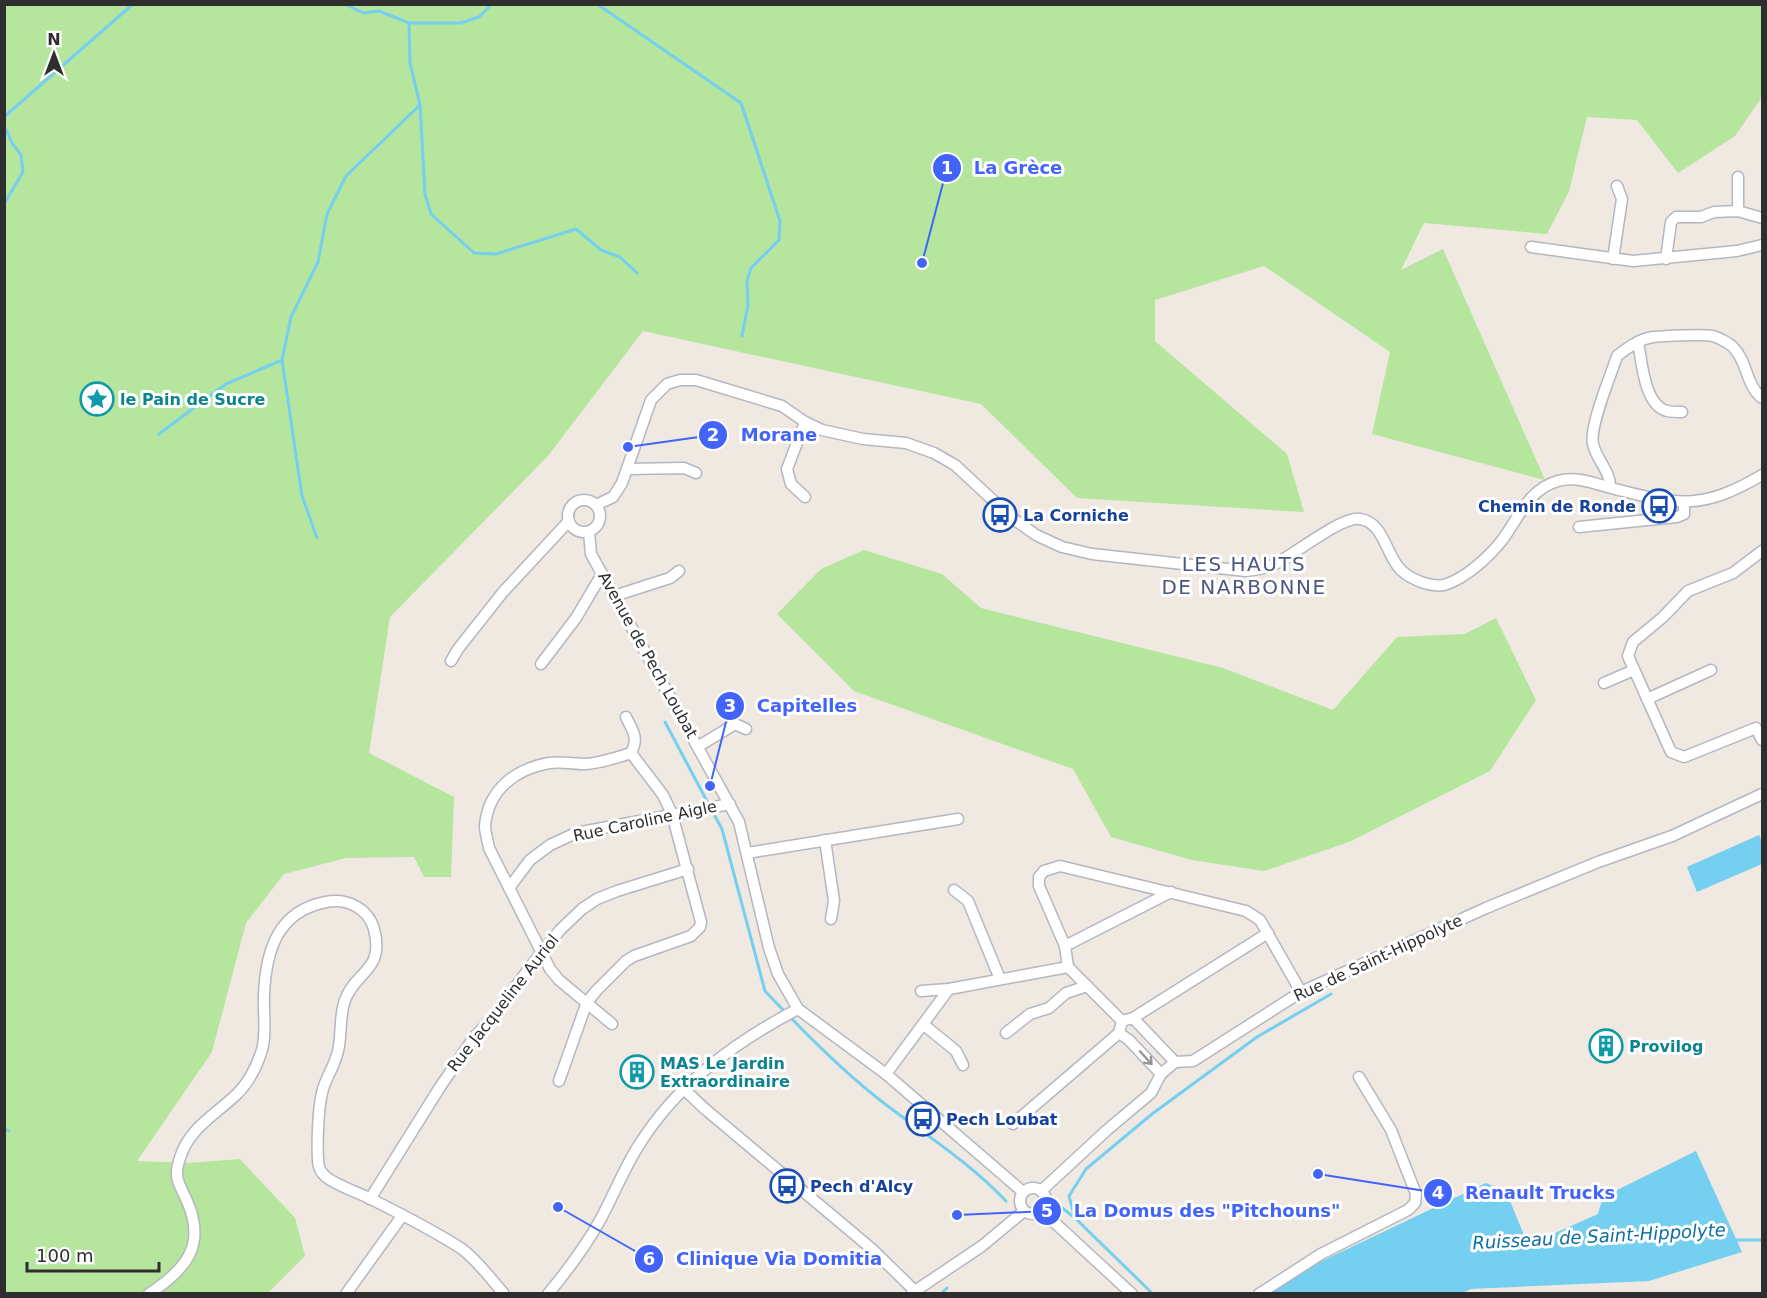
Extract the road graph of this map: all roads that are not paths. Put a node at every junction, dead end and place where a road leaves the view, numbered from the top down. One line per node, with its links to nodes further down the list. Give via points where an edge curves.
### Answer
1 (1738, 177): 3 (street)
2 (1617, 186): 7 (street, via 1622,199)
3 (1738, 211): 4 (street); 8 (street, via 1676,217 1671,222)
4 (1762, 218)
5 (1762, 245): 8 (street)
6 (1531, 247): 7 (street)
7 (1613, 259): 8 (street)
8 (1666, 259)
9 (1638, 342): 10 (street, via 1653,337 1712,336 1732,346 1744,361 1748,380); 11 (street, via 1649,394 1655,404 1665,411); 16 (street, via 1617,356 1592,437)
10 (1762, 398)
11 (1682, 412)
12 (805, 422): 13 (street, via 782,406 696,380 680,380 667,384 651,400); 16 (street, via 839,435 906,443 934,453 955,465 1012,518 1062,547 1092,554 1246,571 1270,567 1343,522 1359,519 1378,531 1399,569 1412,579 1446,585 1479,563 1502,540 1530,498 1557,481 1577,478); 17 (street, via 787,469 791,484)
13 (628, 469): 14 (street, via 684,468); 19 (street, via 613,497)
14 (696, 473)
15 (1762, 475): 18 (street, via 1712,499)
16 (1610, 487): 18 (street)
17 (805, 497)
18 (1684, 503): 21 (street, via 1684,514 1677,517)
19 (596, 505): 20 (street, via 583,500 574,504); 22 (street, via 600,520)
20 (569, 521): 22 (street, via 574,529); 27 (street, via 503,592)
21 (1579, 527)
22 (589, 532): 25 (street, Avenue de Pech Loubat, via 591,554)
23 (1762, 551): 29 (street, via 1733,573 1688,591 1633,642 1628,656)
24 (679, 572): 26 (street)
25 (602, 574): 26 (street, Avenue de Pech Loubat); 28 (street, via 576,618)
26 (614, 596): 37 (street, Avenue de Pech Loubat)
27 (451, 661)
28 (541, 664)
29 (1634, 670): 31 (street); 32 (street)
30 (1711, 670): 32 (street)
31 (1604, 683)
32 (1647, 699): 34 (street, via 1671,752 1684,757)
33 (626, 717): 38 (street, via 636,744)
34 (1759, 725): 36 (street)
35 (746, 729): 37 (street, via 735,724)
36 (1762, 740)
37 (699, 746): 40 (street, Avenue de Pech Loubat)
38 (631, 753): 41 (street, via 663,795); 46 (street, via 588,764 550,763 506,781 491,800 485,827 489,848)
39 (1762, 794): 58 (street, Rue de Saint-Hippolyte, via 1672,836 1486,908)
40 (730, 804): 41 (street, Rue Caroline Aigle); 44 (street, Avenue de Pech Loubat)
41 (672, 814): 45 (street); 46 (street, Rue Caroline Aigle, via 576,833 530,860)
42 (958, 819): 43 (street)
43 (825, 840): 44 (street); 49 (street, via 834,901)
44 (747, 853): 60 (street, Avenue de Pech Loubat, via 769,948)
45 (688, 869): 52 (street, Rue Jacqueline Auriol, via 597,899 560,930); 59 (street, via 701,921 696,932 626,961)
46 (509, 888): 52 (street)
47 (954, 890): 54 (street, via 968,901)
48 (1172, 892): 50 (street, via 1246,911 1260,920); 51 (street); 51 (street, via 1060,866 1044,871 1039,886)
49 (831, 919)
50 (1268, 933): 58 (street); 61 (street)
51 (1065, 946): 53 (street)
52 (541, 953): 59 (street, via 559,980); 76 (street, Rue Jacqueline Auriol, via 475,1036)
53 (1068, 967): 54 (street); 55 (street)
54 (1000, 979): 56 (street)
55 (1087, 986): 61 (street); 64 (street, via 1066,993 1049,1008 1030,1014)
56 (949, 988): 57 (street); 63 (street)
57 (921, 991)
58 (1301, 992): 66 (street, Rue de Saint-Hippolyte, via 1193,1061)
59 (587, 1002): 62 (street); 71 (street)
60 (794, 1011): 68 (street, Avenue de Pech Loubat); 72 (street, via 740,1042 700,1072)
61 (1128, 1019): 65 (street); 66 (street)
62 (612, 1024)
63 (924, 1025): 67 (street, via 956,1051); 68 (street)
64 (1006, 1033)
65 (1119, 1033): 69 (street, one-way to 69); 73 (street)
66 (1175, 1062): 69 (street, Rue de Saint-Hippolyte)
67 (963, 1065)
68 (886, 1074): 75 (street, Avenue de Pech Loubat)
69 (1161, 1074): 74 (street, Rue de Saint-Hippolyte, via 1151,1093)
70 (1359, 1077): 86 (street, via 1391,1130 1416,1194 1415,1203)
71 (559, 1081)
72 (685, 1090): 83 (street, via 668,1105 640,1143 599,1222); 84 (street, via 872,1249)
73 (1013, 1124)
74 (1041, 1191): 75 (street, via 1030,1188); 78 (street, via 1046,1203)
75 (1023, 1192): 77 (street, via 1019,1200)
76 (370, 1198): 79 (street); 80 (street, via 327,1178 319,1170 321,1095 336,1063 345,1000 370,969 376,950 373,924 366,914 344,900 311,905 294,914 273,944 264,992 265,1031 254,1071 239,1092 190,1136 176,1169 177,1183 188,1201 193,1222 194,1245 173,1278)
77 (1024, 1211): 78 (street, via 1031,1215); 84 (street)
78 (1042, 1211): 85 (street)
79 (402, 1216): 81 (street); 82 (street, via 464,1250)
80 (149, 1293)
81 (346, 1293)
82 (504, 1293)
83 (548, 1293)
84 (916, 1293)
85 (1132, 1293)
86 (1259, 1293)

